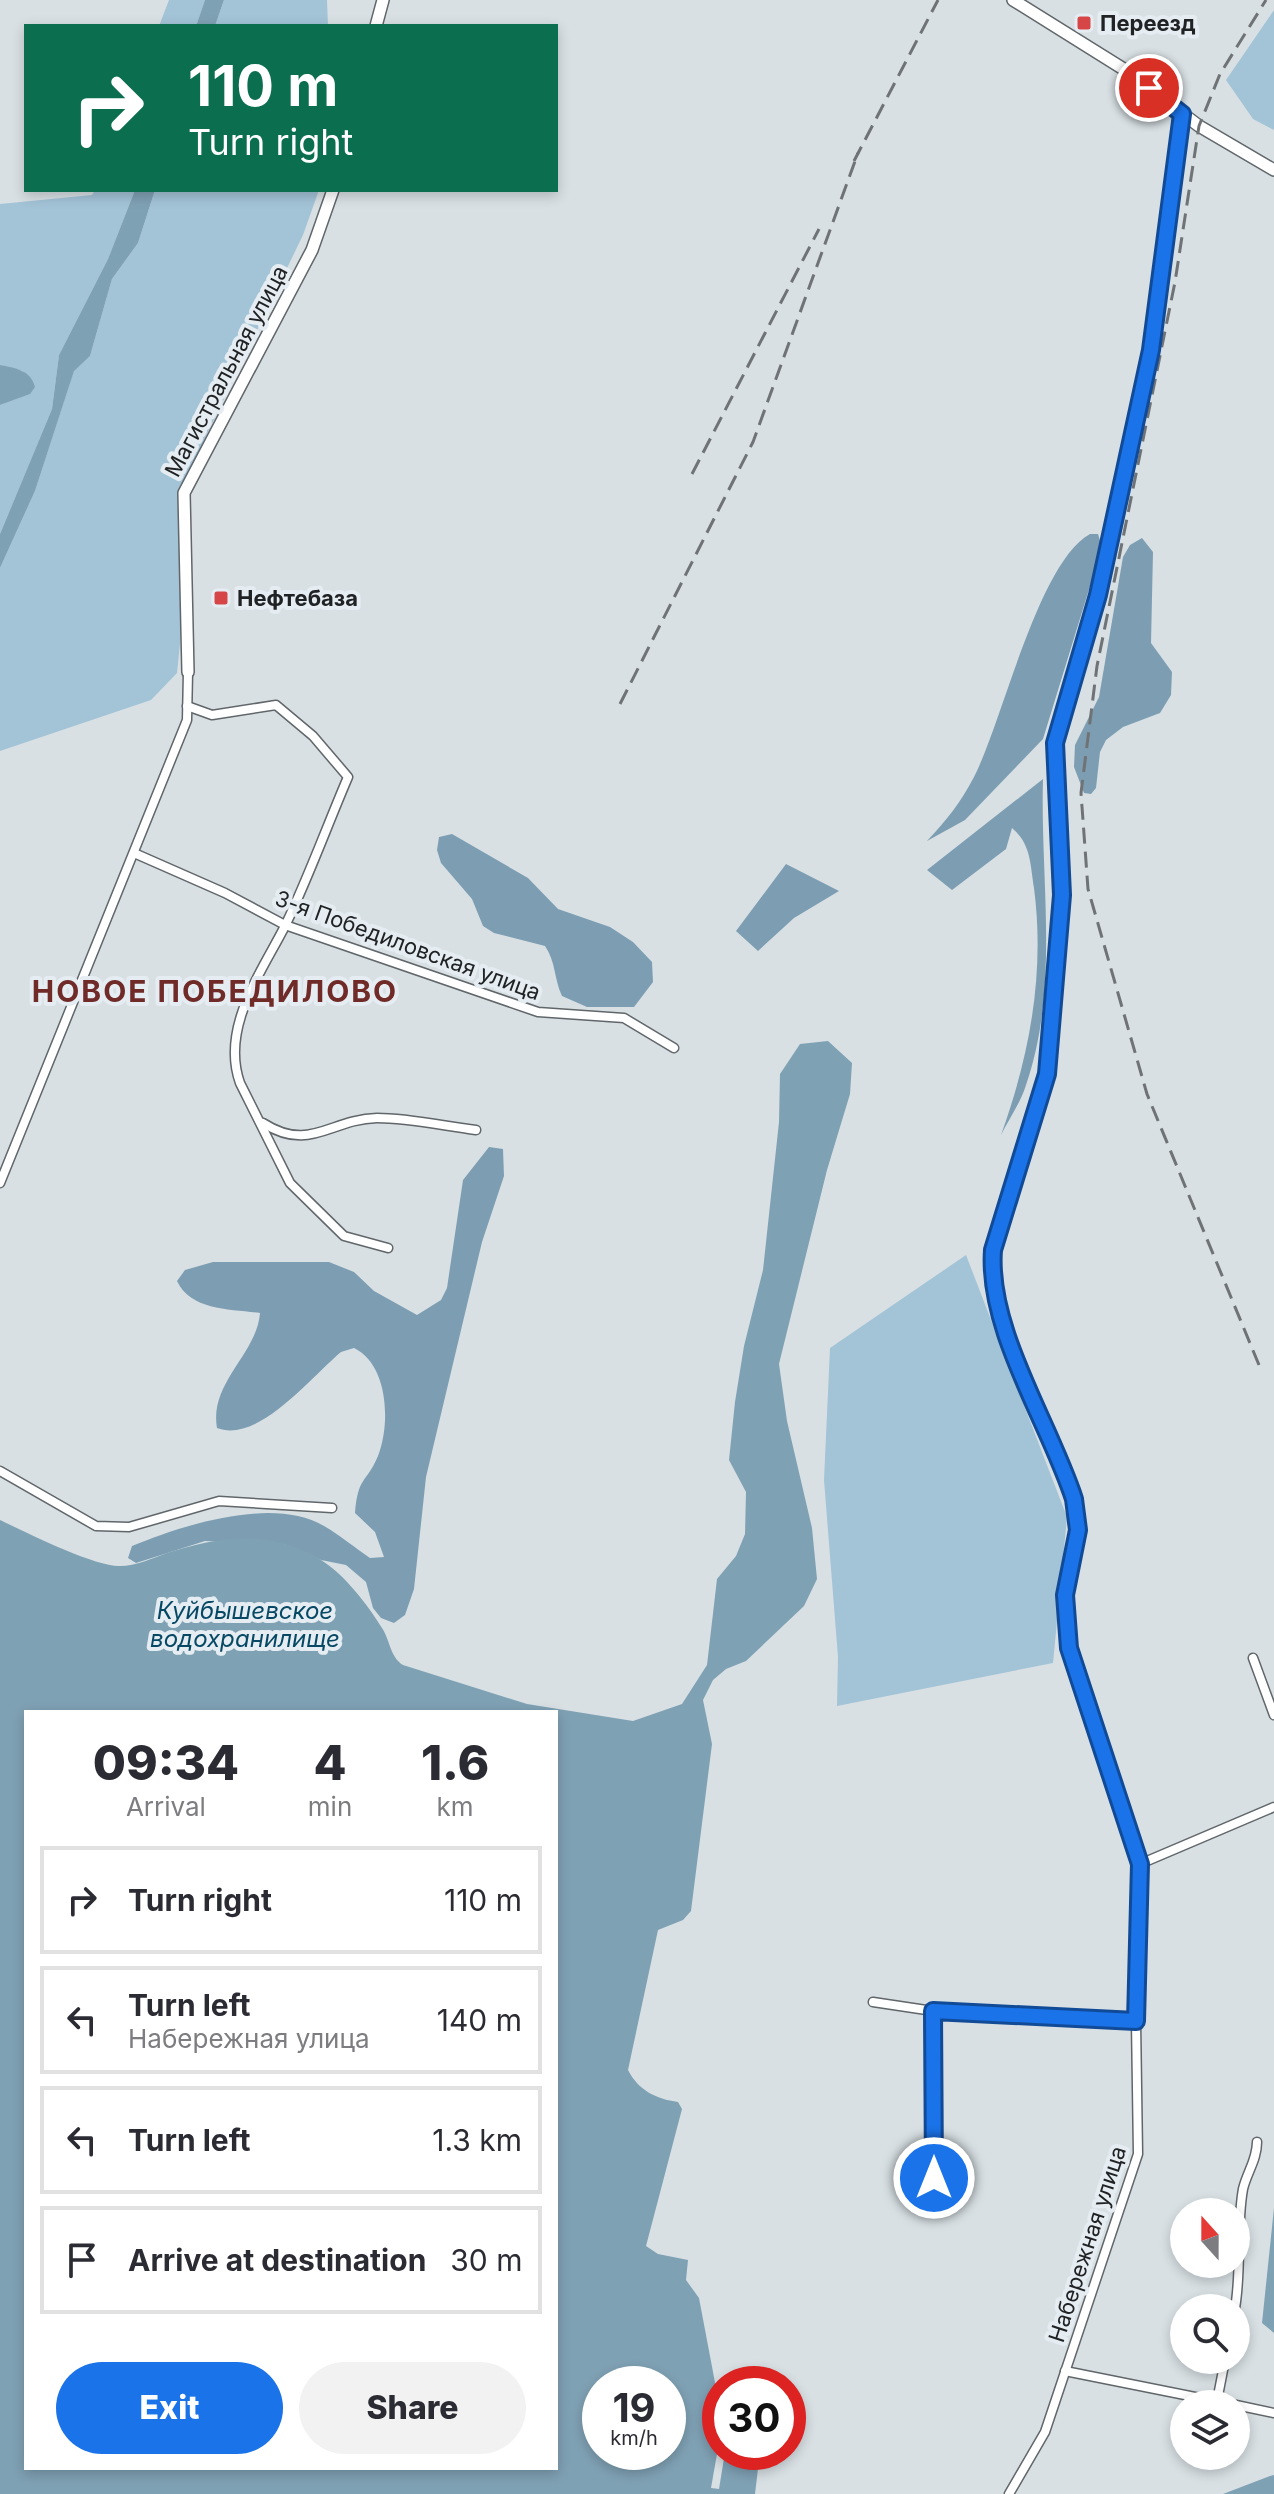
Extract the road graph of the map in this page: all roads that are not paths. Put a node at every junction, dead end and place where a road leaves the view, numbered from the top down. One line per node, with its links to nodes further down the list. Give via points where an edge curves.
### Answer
1 (383, 0): 3 (street)
2 (1013, 0): 4 (street, via 1122,68)
3 (377, 24)
4 (1182, 114): 5 (street); 21 (street, Набережная улица, via 1151,350 1098,595 1055,743 1062,895 1047,1074 993,1250 991,1274 1000,1318 1074,1499 1078,1530 1065,1595 1069,1648)
5 (1274, 170)
6 (332, 192): 7 (street, Магистральная улица, via 312,250 184,493)
7 (188, 672): 8 (street)
8 (187, 706): 9 (street, via 187,720); 10 (street, via 212,715 276,705 313,736 348,777)
9 (134, 853): 10 (street, 3-я Победиловская улица); 14 (street)
10 (285, 925): 11 (street, 3-я Победиловская улица, via 538,1012 624,1018); 12 (street, via 257,973 239,1027 237,1076)
11 (674, 1048)
12 (263, 1123): 13 (street, via 292,1137 377,1118); 15 (street, via 283,1171 303,1196 344,1236)
13 (476, 1130)
14 (0, 1183)
15 (388, 1248)
16 (0, 1471): 17 (street, via 96,1526 129,1527 219,1501)
17 (332, 1508)
18 (1253, 1658): 19 (street)
19 (1274, 1715)
20 (1274, 1807): 21 (street)
21 (1140, 1864): 24 (street, Набережная улица)
22 (873, 2002): 23 (street)
23 (933, 2011): 24 (street); 26 (street)
24 (1136, 2021): 28 (street, Набережная улица, via 1138,2154)
25 (1257, 2142): 27 (street, via 1257,2157 1243,2190)
26 (934, 2178)
27 (1237, 2294)
28 (1065, 2371): 29 (street, Набережная улица); 32 (street, Набережная улица, via 1045,2432)
29 (1170, 2392)
30 (1250, 2408): 31 (street)
31 (1274, 2413)
32 (1009, 2494)

